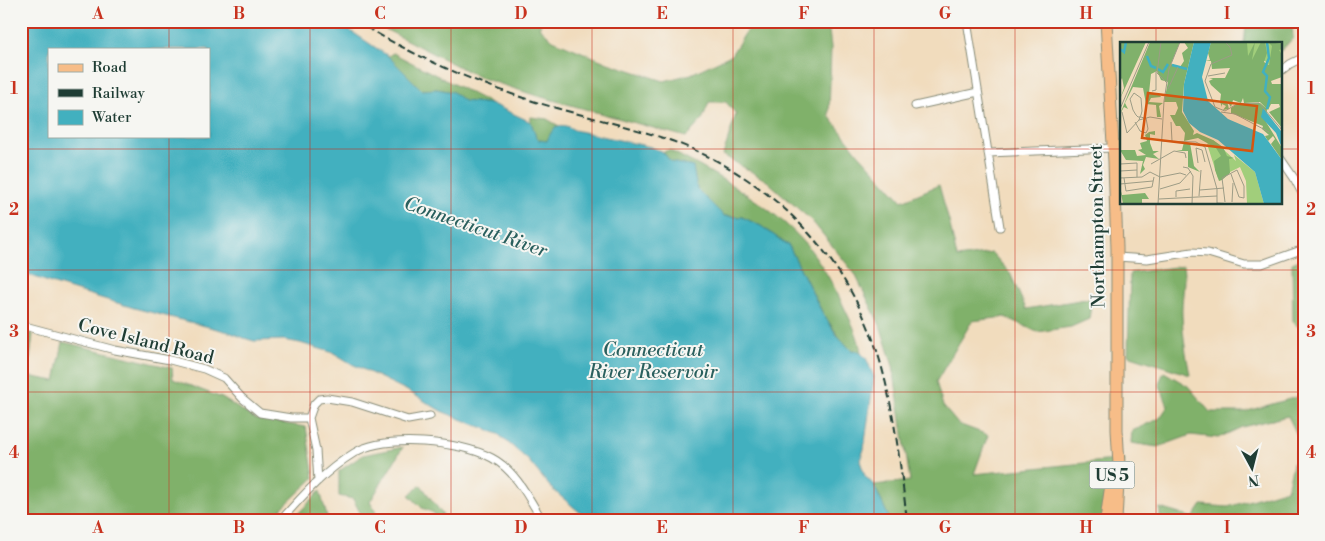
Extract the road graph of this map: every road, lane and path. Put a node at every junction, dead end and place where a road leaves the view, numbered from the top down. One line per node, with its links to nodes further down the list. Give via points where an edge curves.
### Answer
1 (644, 21): 2 (street)
2 (716, 21)
3 (967, 21): 7 (street)
4 (1106, 21): 9 (main road, Northampton Street / US 5)
5 (1304, 57): 6 (street)
6 (1282, 70)
7 (978, 92): 8 (street); 10 (street)
8 (914, 106)
9 (1114, 148): 10 (street); 15 (main road, Northampton Street / US 5)
10 (988, 153): 13 (street)
11 (1282, 160): 12 (street)
12 (1304, 197)
13 (1000, 227)
14 (1304, 248): 15 (street, via 1262,264 1244,264 1208,252 1148,259)
15 (1117, 257): 19 (main road, Northampton Street / US 5)
16 (21, 325): 18 (street, Cove Island Road, via 115,350 204,368 224,378 260,413)
17 (430, 416): 18 (street, via 408,420 352,402 327,398 314,404)
18 (309, 418): 20 (street)
19 (1118, 430): 23 (main road, US 5); 24 (main road, US 5)
20 (318, 481): 21 (street); 22 (street, via 356,452 373,446 407,441 469,449 492,458 509,471)
21 (281, 520)
22 (542, 520)
23 (1106, 520)
24 (1116, 520)

